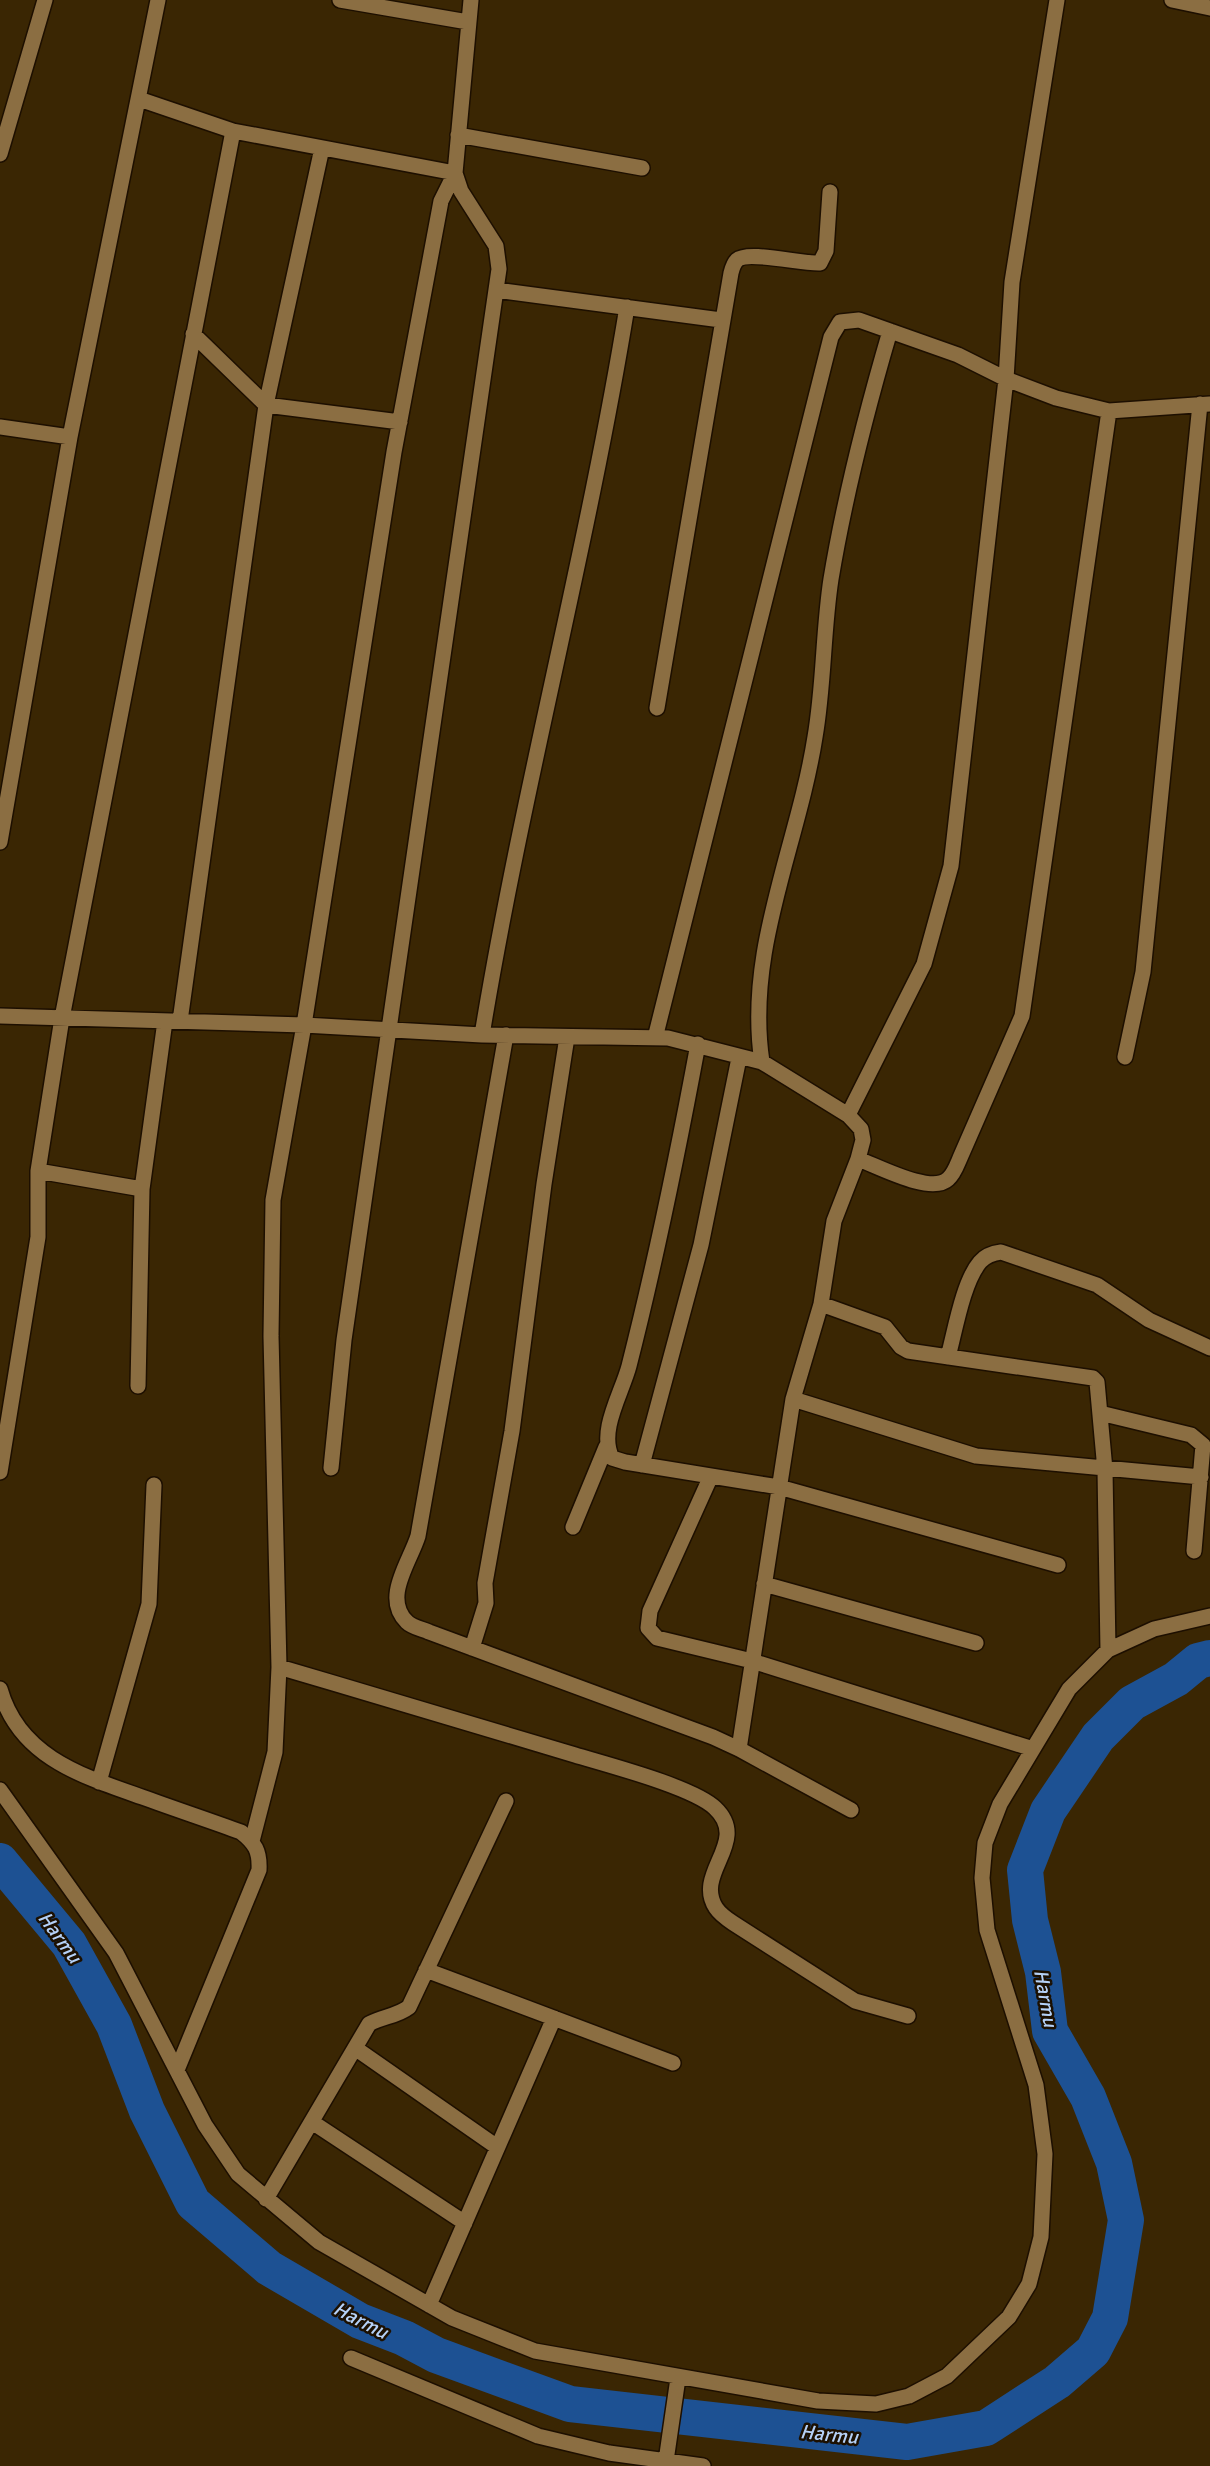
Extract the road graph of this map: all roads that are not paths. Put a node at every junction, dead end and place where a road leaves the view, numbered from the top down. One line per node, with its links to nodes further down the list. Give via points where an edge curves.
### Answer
1 (45, 0): 13 (street)
2 (158, 0): 9 (street)
3 (340, 0): 8 (street)
4 (471, 0): 8 (street)
5 (1057, 0): 22 (street, via 1012,282)
6 (1173, 0): 7 (street)
7 (1210, 8)
8 (468, 22): 11 (street)
9 (139, 99): 10 (street); 28 (street)
10 (232, 131): 12 (street); 21 (street)
11 (458, 135): 14 (street); 15 (street)
12 (322, 148): 15 (street); 24 (street)
13 (0, 154)
14 (642, 168)
15 (455, 173): 17 (street, via 461,191 496,246); 26 (street, via 441,201)
16 (830, 192): 19 (street, via 826,251 820,263 747,255 736,260)
17 (496, 290): 18 (street); 35 (street)
18 (627, 308): 19 (street); 36 (street, via 606,436 499,927)
19 (721, 321): 29 (street)
20 (890, 331): 22 (street, via 958,355); 39 (street, via 858,320 840,322 831,337); 43 (street, via 856,448 831,580 815,738 761,963 758,1030)
21 (194, 334): 24 (street); 32 (street)
22 (1006, 379): 25 (street, via 1056,398); 44 (street, via 951,866 924,964)
23 (1205, 404): 25 (street); 41 (street, via 1143,972)
24 (266, 405): 26 (street); 33 (street)
25 (1109, 411): 45 (street, via 1022,1016 948,1179 937,1185 920,1183)
26 (400, 422): 34 (street)
27 (0, 427): 28 (street)
28 (70, 437): 30 (street)
29 (657, 708)
30 (0, 842)
31 (0, 1016): 32 (street)
32 (62, 1018): 33 (street); 46 (street)
33 (173, 1021): 34 (street); 47 (street)
34 (304, 1025): 35 (street); 72 (street, via 273,1200 271,1336)
35 (390, 1029): 36 (street); 56 (street, via 344,1340)
36 (482, 1035): 37 (street)
37 (506, 1035): 38 (street); 69 (street, via 418,1536 396,1593 398,1610 408,1623)
38 (567, 1037): 39 (street); 69 (street, via 512,1431 485,1583 486,1603)
39 (656, 1038): 40 (street)
40 (698, 1044): 42 (street); 54 (street, via 636,1334)
41 (1125, 1057)
42 (739, 1058): 43 (street); 55 (street, via 701,1245)
43 (762, 1062): 44 (street)
44 (848, 1115): 45 (street, via 861,1129 863,1140)
45 (858, 1159): 48 (street, via 834,1221)
46 (38, 1171): 47 (street); 58 (street, via 38,1237)
47 (142, 1189): 51 (street)
48 (821, 1304): 50 (street, via 885,1327 908,1351); 52 (street)
49 (1210, 1348): 50 (street, via 1149,1320 1097,1285 1001,1252 980,1262 970,1280)
50 (948, 1357): 53 (street, via 1087,1375 1097,1382)
51 (138, 1386)
52 (793, 1399): 57 (street, via 976,1456); 62 (street)
53 (1100, 1413): 57 (street); 60 (street, via 1198,1438 1203,1445)
54 (606, 1447): 55 (street, via 612,1458); 63 (street)
55 (642, 1465): 59 (street)
56 (331, 1468)
57 (1105, 1470): 60 (street); 70 (street)
58 (0, 1472)
59 (711, 1476): 62 (street); 71 (street, via 650,1611 648,1628 657,1638)
60 (1201, 1477): 64 (street)
61 (154, 1485): 76 (street, via 149,1604)
62 (779, 1487): 65 (street); 66 (street)
63 (573, 1527)
64 (1194, 1551)
65 (1058, 1564)
66 (764, 1584): 68 (street); 71 (street)
67 (1210, 1616): 70 (street, via 1154,1629)
68 (976, 1643)
69 (472, 1648): 74 (street)
70 (1108, 1650): 75 (street, via 1069,1689)
71 (752, 1661): 74 (street); 75 (street)
72 (279, 1667): 80 (street, via 275,1752); 82 (street, via 622,1769 698,1798 725,1819 729,1834 711,1881 710,1896 717,1910 855,2001)
73 (0, 1689): 76 (street, via 14,1722 39,1750 75,1773)
74 (739, 1749): 79 (street)
75 (1033, 1749): 93 (street, via 996,1814 985,1843 981,1878 987,1930 1036,2085 1045,2154 1041,2237 1029,2284 1010,2317 947,2376 909,2396 876,2404 819,2401)
76 (99, 1782): 80 (street, via 241,1832)
77 (0, 1790): 86 (street, via 116,1953)
78 (506, 1801): 81 (street)
79 (851, 1810)
80 (252, 1841): 86 (street, via 260,1854 259,1870)
81 (426, 1970): 83 (street); 84 (street, via 409,2007 369,2024)
82 (908, 2016)
83 (554, 2018): 85 (street); 88 (street)
84 (355, 2048): 87 (street); 88 (street)
85 (673, 2063)
86 (177, 2070): 89 (street, via 205,2125 238,2174)
87 (312, 2122): 89 (street); 90 (street)
88 (497, 2147): 90 (street)
89 (266, 2199): 91 (street, via 319,2242)
90 (465, 2223): 91 (street)
91 (429, 2305): 93 (street, via 535,2351)
92 (351, 2358): 94 (street, via 538,2436 609,2453)
93 (678, 2378): 94 (street)
94 (666, 2461): 95 (street)
95 (704, 2466)

